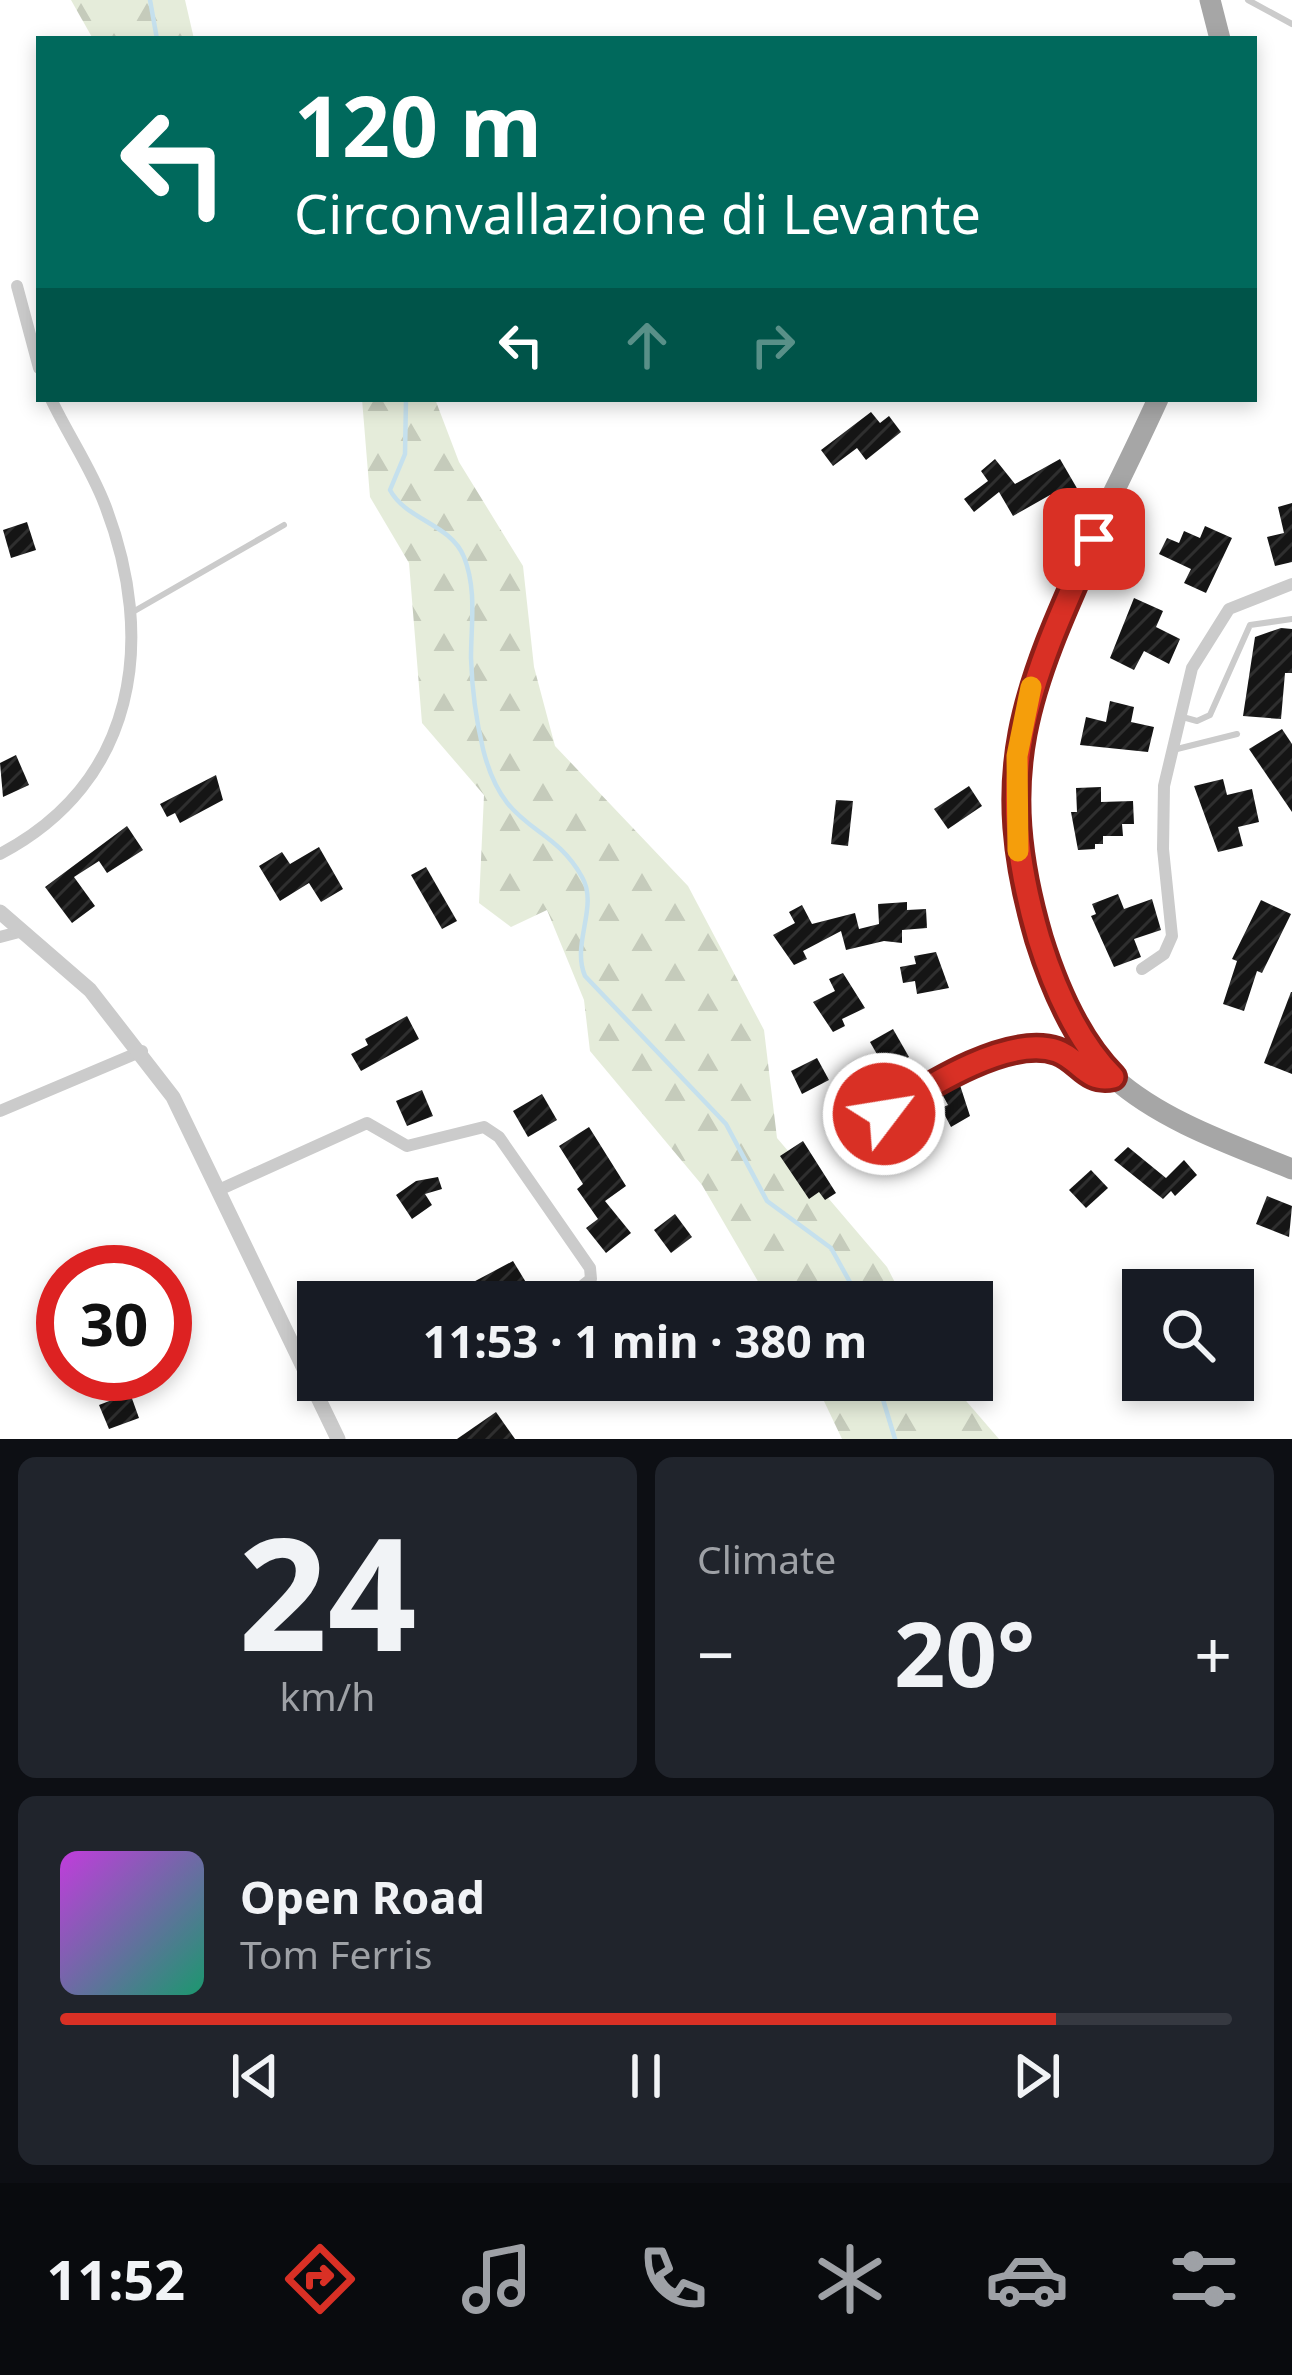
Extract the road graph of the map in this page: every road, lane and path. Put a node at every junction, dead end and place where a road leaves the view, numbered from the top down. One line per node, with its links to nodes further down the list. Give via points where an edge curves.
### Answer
1 (1210, 0): 4 (main road)
2 (1248, 0): 3 (lane)
3 (1292, 24)
4 (1219, 36)
5 (17, 286): 6 (street)
6 (36, 357)
7 (52, 402): 11 (street, via 107,512)
8 (1157, 402): 22 (main road, via 1036,671 1015,776 1018,849 1043,951 1073,1019)
9 (284, 525): 11 (lane)
10 (1292, 584): 13 (street, via 1224,613 1198,655)
11 (128, 615): 16 (street, via 132,677 112,740 62,809)
12 (1292, 620): 13 (lane, via 1250,625 1210,715 1197,722)
13 (1178, 715): 15 (street)
14 (1237, 734): 15 (lane)
15 (1169, 751): 20 (street, via 1162,831 1172,937 1164,954)
16 (0, 854)
17 (0, 912): 18 (street)
18 (20, 932): 19 (street); 21 (street, via 86,985)
19 (0, 937)
20 (1142, 968)
21 (142, 1051): 23 (street); 26 (street)
22 (1113, 1077): 24 (street, via 1093,1077 1054,1050 1013,1053 947,1077); 25 (main road, via 1163,1110)
23 (0, 1111)
24 (884, 1114)
25 (1292, 1169)
26 (221, 1190): 27 (street, via 367,1124 410,1147 484,1127 589,1264); 28 (street)
27 (589, 1281)
28 (338, 1439)

